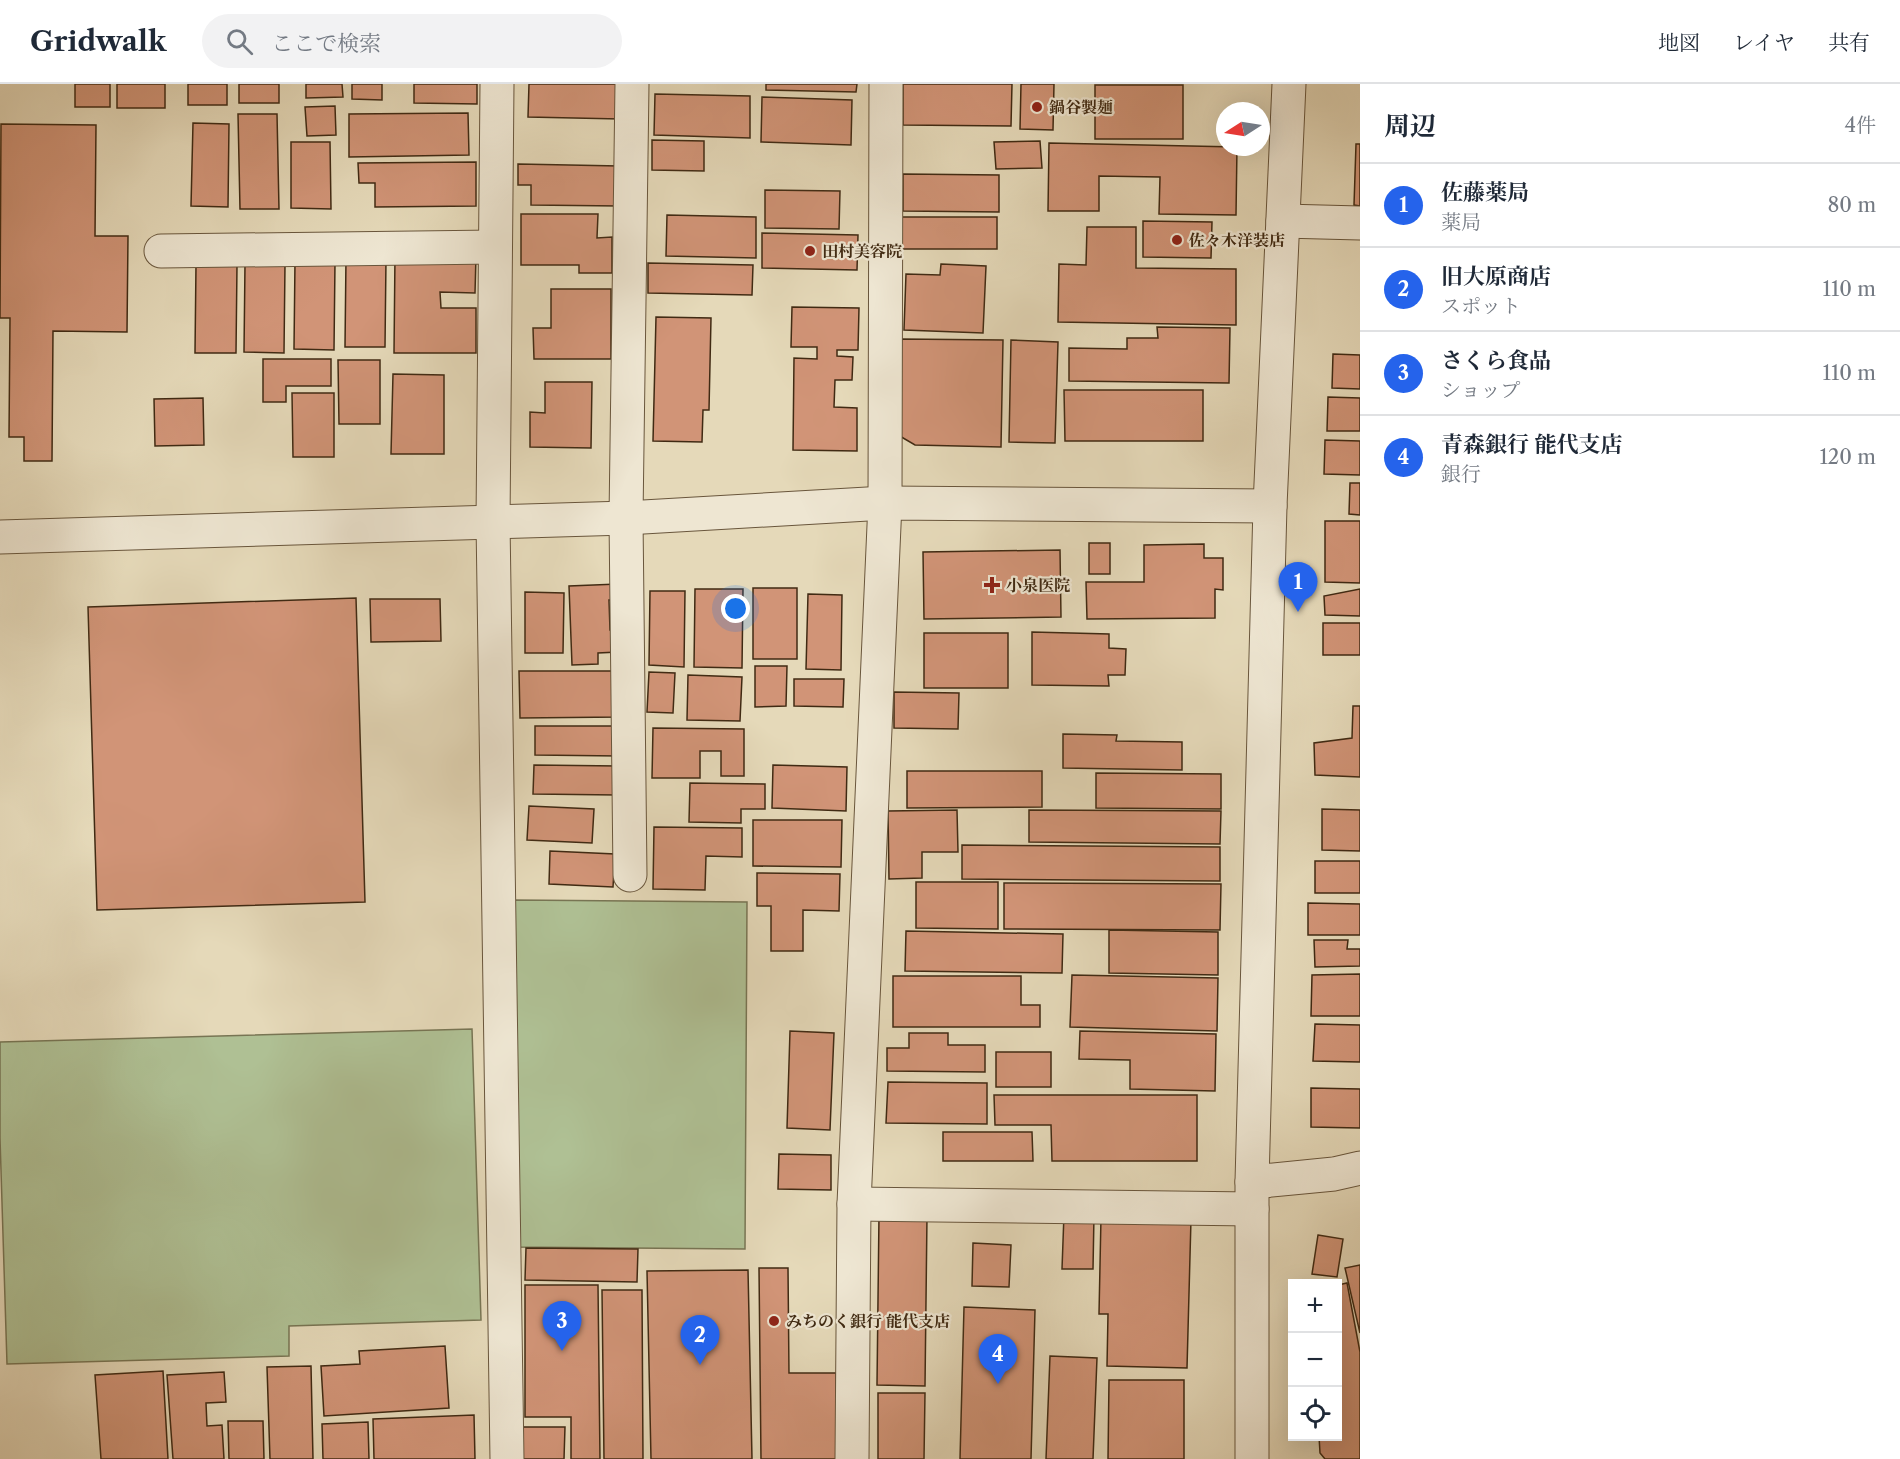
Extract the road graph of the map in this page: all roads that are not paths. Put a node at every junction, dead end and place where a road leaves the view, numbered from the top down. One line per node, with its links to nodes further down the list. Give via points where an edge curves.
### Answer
1 (497, 84): 7 (street)
2 (632, 84): 11 (street)
3 (886, 84): 9 (street)
4 (1289, 84): 5 (street)
5 (1283, 221): 6 (street); 10 (street)
6 (1360, 223)
7 (495, 247): 8 (street); 12 (street)
8 (161, 251)
9 (885, 503): 10 (street); 11 (street); 17 (street)
10 (1270, 506): 16 (street)
11 (626, 518): 12 (street); 14 (street)
12 (493, 522): 13 (street); 18 (street)
13 (0, 537)
14 (630, 875)
15 (1360, 1168): 16 (street)
16 (1252, 1196): 17 (street); 20 (street)
17 (854, 1204): 19 (street)
18 (507, 1459)
19 (852, 1459)
20 (1252, 1459)

